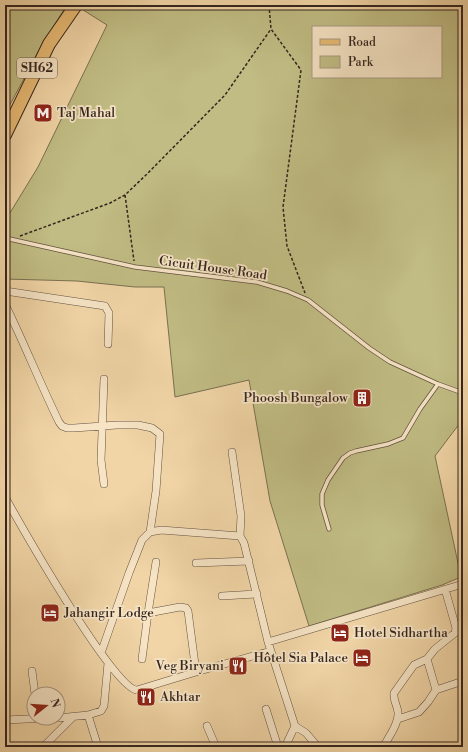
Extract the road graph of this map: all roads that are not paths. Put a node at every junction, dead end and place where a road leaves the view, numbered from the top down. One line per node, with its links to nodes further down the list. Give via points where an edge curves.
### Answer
1 (76, 5): 2 (main road, SH62, via 49,44)
2 (5, 135)
3 (5, 238): 8 (lane, Cicuit House Road, via 135,267 257,282 287,291 308,300 390,362)
4 (5, 291): 6 (street, via 105,306 109,313)
5 (5, 304): 10 (street, via 62,426)
6 (108, 344)
7 (104, 379): 10 (street)
8 (438, 384): 9 (lane, Cicuit House Road); 14 (lane, via 403,438 356,451 343,458 322,494 322,505)
9 (463, 393)
10 (101, 426): 12 (street); 15 (street, via 145,426 160,434)
11 (232, 452): 16 (street, via 241,516)
12 (104, 484)
13 (5, 497): 27 (street, via 44,565)
14 (329, 529)
15 (150, 532): 16 (street, via 161,530); 27 (street, via 142,540 135,556)
16 (240, 536): 17 (street)
17 (249, 561): 19 (street); 22 (street)
18 (156, 562): 24 (street)
19 (196, 562)
20 (463, 584): 21 (street)
21 (445, 589): 25 (street); 28 (street, via 456,628 455,633)
22 (257, 594): 23 (street); 25 (street)
23 (222, 596)
24 (148, 613): 29 (street); 32 (street, via 186,608)
25 (268, 642): 26 (street)
26 (271, 652): 32 (street); 44 (street)
27 (101, 653): 30 (street)
28 (427, 659): 35 (street); 41 (street, via 414,665 394,693)
29 (142, 660)
30 (108, 663): 32 (street, via 133,690); 37 (street, via 104,706 100,711)
31 (32, 672): 34 (street)
32 (196, 672)
33 (463, 681): 35 (street)
34 (34, 686)
35 (436, 690): 41 (street, via 419,712)
36 (266, 709): 48 (street)
37 (88, 715): 39 (street); 46 (street)
38 (66, 717): 39 (street)
39 (73, 717): 45 (street)
40 (26, 719): 42 (street)
41 (398, 719): 51 (street)
42 (5, 720)
43 (207, 726): 47 (street)
44 (295, 726): 49 (street); 50 (street, via 306,733)
45 (43, 747)
46 (98, 747)
47 (216, 747)
48 (278, 747)
49 (285, 747)
50 (318, 747)
51 (383, 747)

